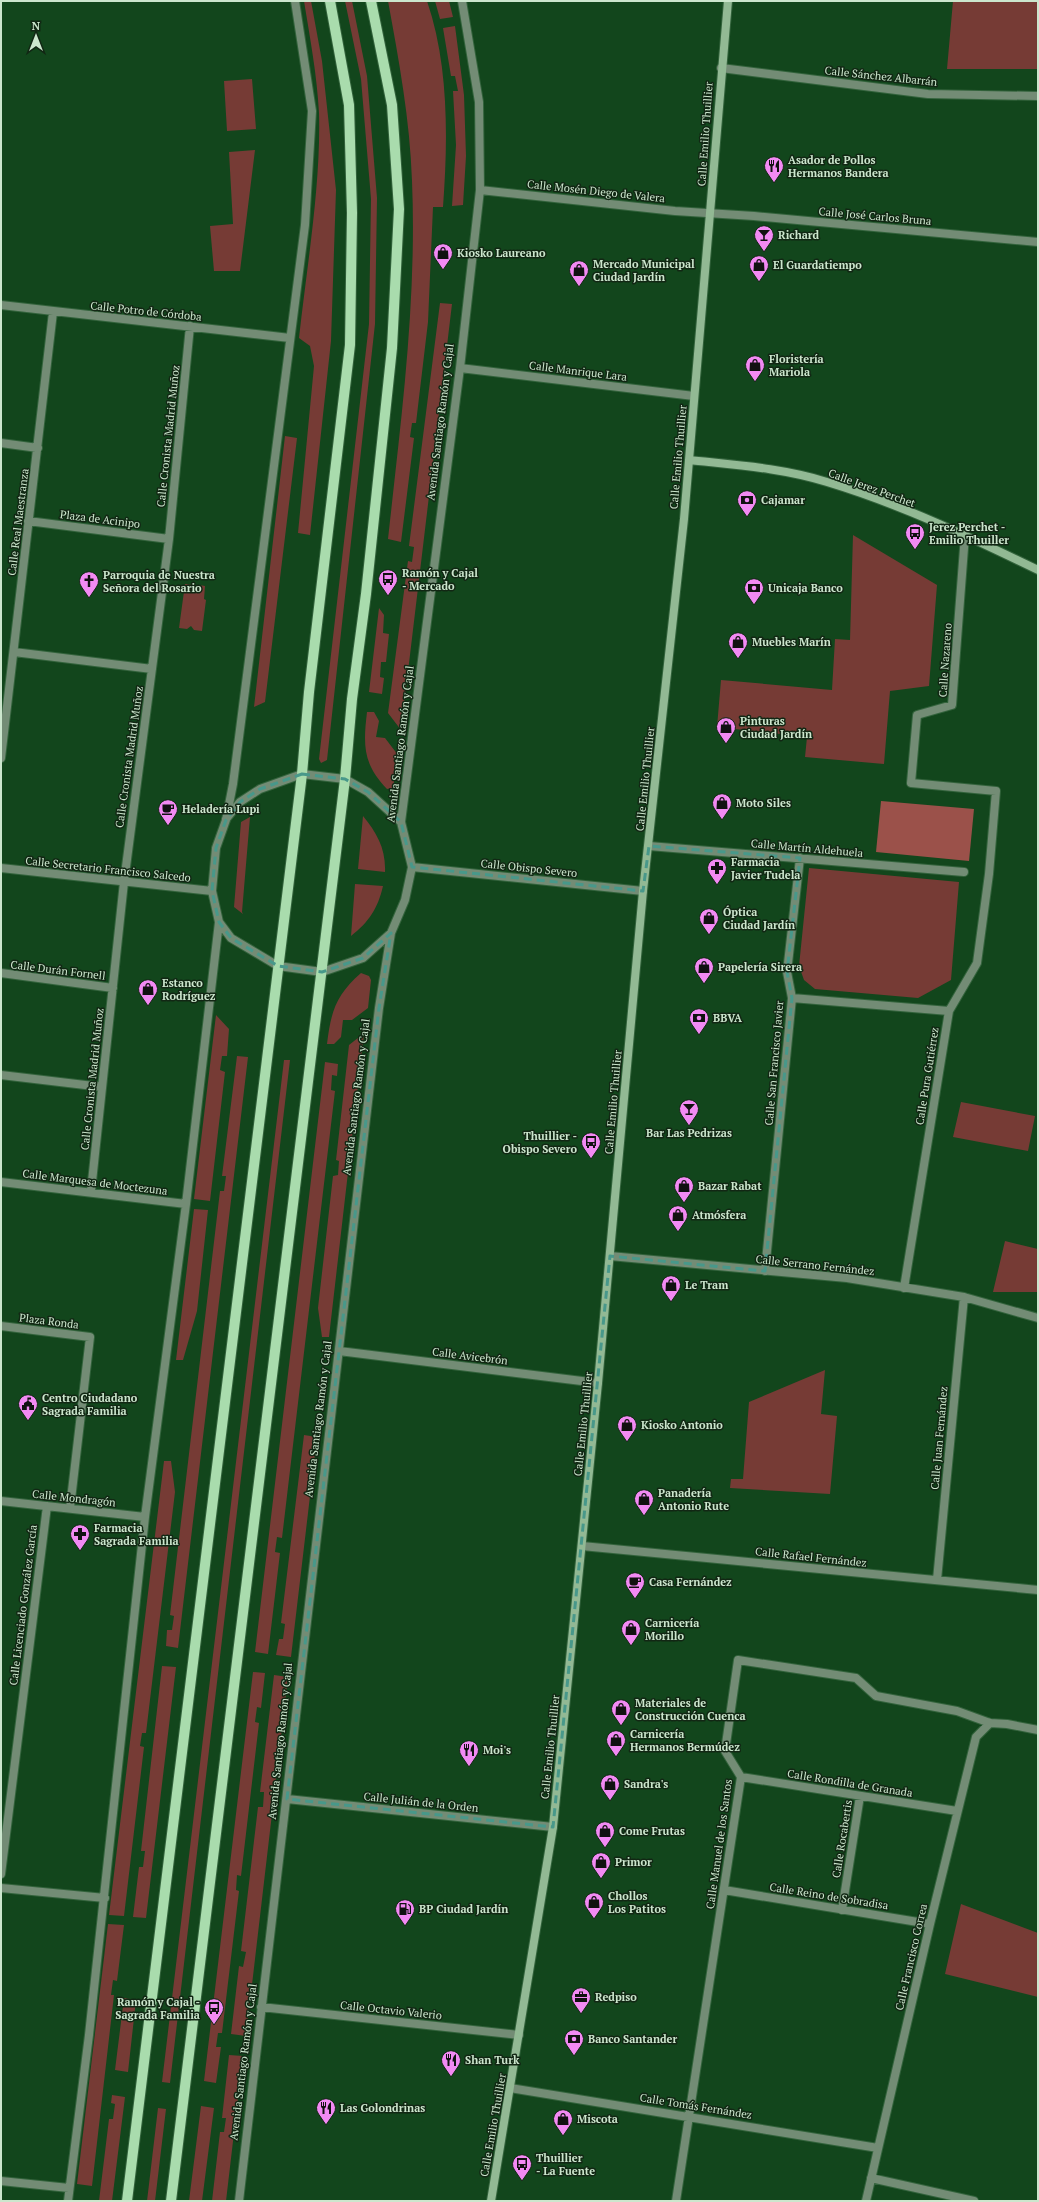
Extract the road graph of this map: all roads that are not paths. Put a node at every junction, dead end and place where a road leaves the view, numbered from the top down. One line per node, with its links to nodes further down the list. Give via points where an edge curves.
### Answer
1 (295, 1): 14 (street, via 312,111 305,225)
2 (330, 1): 28 (main road, via 349,105 352,213 350,345 309,692)
3 (371, 1): 29 (main road, via 392,105 399,209 392,348)
4 (462, 1): 8 (street, Avenida Santiago Ramón y Cajal, via 479,102)
5 (728, 1): 6 (main road, Calle Emilio Thuillier)
6 (721, 68): 7 (street, Calle Sánchez Albarrán, via 928,94); 9 (main road, Calle Emilio Thuillier)
7 (1037, 96)
8 (480, 190): 9 (street, Calle Mosén Diego de Valera); 15 (street, Avenida Santiago Ramón y Cajal)
9 (710, 213): 10 (street, Calle José Carlos Bruna); 16 (main road, Calle Emilio Thuillier)
10 (1038, 242)
11 (1, 305): 12 (street, Calle Potro de Córdoba)
12 (53, 312): 13 (street, Calle Potro de Córdoba); 18 (street, Calle Real Maestranza)
13 (190, 326): 14 (street, Calle Potro de Córdoba); 22 (street, Calle Cronista Madrid Muñoz)
14 (290, 338): 30 (street, via 240,733)
15 (460, 368): 16 (street, Calle Manrique Lara); 31 (street, Avenida Santiago Ramón y Cajal)
16 (694, 396): 19 (main road, Calle Emilio Thuillier)
17 (1, 443): 18 (street)
18 (38, 448): 20 (street, Calle Real Maestranza)
19 (689, 460): 21 (main road, Calle Jerez Perchet, via 756,467 826,481); 32 (main road, Calle Emilio Thuillier)
20 (28, 521): 22 (street, Plaza de Acinipo); 24 (street, Calle Real Maestranza)
21 (965, 535): 23 (main road, Calle Jerez Perchet); 37 (street, Calle Nazareno, via 952,705 917,715 911,783 996,791)
22 (169, 539): 25 (street, Calle Cronista Madrid Muñoz)
23 (1038, 570)
24 (14, 652): 25 (street); 26 (street, Calle Real Maestranza)
25 (152, 669): 38 (street, Calle Cronista Madrid Muñoz)
26 (4, 719): 27 (street, Calle Real Maestranza)
27 (1, 758)
28 (302, 774): 29 (street); 30 (street, via 260,789 240,802); 43 (main road)
29 (345, 779): 31 (street, via 368,792); 44 (main road)
30 (226, 820): 39 (street, via 216,848)
31 (401, 822): 34 (street, Avenida Santiago Ramón y Cajal)
32 (649, 846): 33 (street, Calle Martín Aldehuela); 40 (main road, Calle Emilio Thuillier)
33 (800, 858): 36 (street, Calle Martín Aldehuela); 47 (street, Calle San Francisco Javier, via 788,972)
34 (412, 867): 40 (street, Calle Obispo Severo); 42 (street, Avenida Santiago Ramón y Cajal, via 405,900)
35 (1, 868): 38 (street, Calle Secretario Francisco Salcedo)
36 (964, 872)
37 (990, 874): 48 (street, Calle Pura Gutiérrez, via 977,963)
38 (124, 882): 39 (street, Calle Secretario Francisco Salcedo); 46 (street, Calle Cronista Madrid Muñoz)
39 (212, 891): 41 (street)
40 (643, 892): 54 (main road, Calle Emilio Thuillier)
41 (219, 922): 43 (street, via 231,938); 53 (street)
42 (391, 934): 44 (street, via 364,958); 60 (street, Avenida Santiago Ramón y Cajal, via 379,1008)
43 (278, 966): 44 (street); 92 (main road)
44 (322, 972): 93 (main road, via 309,1059)
45 (1, 973): 46 (street, Calle Durán Fornell)
46 (113, 988): 50 (street, Calle Cronista Madrid Muñoz)
47 (792, 998): 48 (street); 55 (street, Calle San Francisco Javier)
48 (949, 1011): 56 (street, Calle Pura Gutiérrez)
49 (1, 1075): 50 (street)
50 (102, 1087): 52 (street, Calle Cronista Madrid Muñoz)
51 (1, 1182): 52 (street, Calle Marquesa de Moctezuna)
52 (91, 1191): 53 (street, Calle Marquesa de Moctezuna)
53 (186, 1204): 65 (street)
54 (610, 1256): 55 (street, Calle Serrano Fernández); 61 (main road, Calle Emilio Thuillier)
55 (765, 1271): 56 (street, Calle Serrano Fernández, via 847,1278)
56 (904, 1288): 57 (street, Calle Serrano Fernández)
57 (964, 1297): 58 (street, Calle Serrano Fernández); 67 (street, Calle Juan Fernández)
58 (1038, 1318)
59 (1, 1326): 64 (street, Plaza Ronda, via 90,1337)
60 (339, 1351): 61 (street, Calle Avicebrón); 73 (street, Avenida Santiago Ramón y Cajal)
61 (598, 1383): 66 (main road, Calle Emilio Thuillier)
62 (1, 1501): 63 (street, Calle Mondragón)
63 (47, 1506): 64 (street, Calle Mondragón); 74 (street, Calle Licenciado González García)
64 (70, 1508): 65 (street, Calle Mondragón)
65 (146, 1517): 80 (street)
66 (582, 1546): 67 (street, Calle Rafael Fernández); 76 (main road, Calle Emilio Thuillier)
67 (936, 1580): 68 (street, Calle Rafael Fernández)
68 (1038, 1590)
69 (990, 1724): 70 (street, via 1007,1724); 71 (street, Calle Manuel de los Santos, via 957,1711 876,1696 856,1678 738,1660 725,1751); 75 (street, Calle Francisco Correa, via 976,1737)
70 (1038, 1730)
71 (741, 1777): 72 (street, Calle Rondilla de Granada); 79 (street, Calle Manuel de los Santos)
72 (860, 1796): 75 (street, Calle Rondilla de Granada); 81 (street, Calle Rocabertis)
73 (286, 1799): 76 (street, Calle Julián de la Orden); 83 (street, Avenida Santiago Ramón y Cajal)
74 (5, 1801): 77 (street, Calle Licenciado González García)
75 (957, 1811): 82 (street, Calle Francisco Correa)
76 (553, 1827): 84 (main road, Calle Emilio Thuillier)
77 (1, 1874)
78 (1, 1888): 80 (street)
79 (724, 1890): 81 (street, Calle Reino de Sobradisa); 86 (street, Calle Manuel de los Santos)
80 (105, 1898): 90 (street)
81 (842, 1910): 82 (street, Calle Reino de Sobradisa)
82 (930, 1924): 87 (street, Calle Francisco Correa)
83 (261, 2006): 84 (street, Calle Octavio Valerio); 94 (street, Avenida Santiago Ramón y Cajal)
84 (519, 2035): 85 (main road, Calle Emilio Thuillier)
85 (510, 2088): 86 (street, Calle Tomás Fernández); 95 (main road, Calle Emilio Thuillier)
86 (690, 2117): 87 (street, Calle Tomás Fernández); 96 (street, Calle Manuel de los Santos)
87 (878, 2148): 88 (street, Calle Francisco Correa)
88 (871, 2178): 97 (street, Calle Francisco Correa); 98 (street)
89 (1, 2181): 90 (street)
90 (69, 2188): 91 (street)
91 (68, 2201)
92 (127, 2201)
93 (171, 2201)
94 (239, 2201)
95 (491, 2201)
96 (676, 2201)
97 (866, 2201)
98 (974, 2201)

